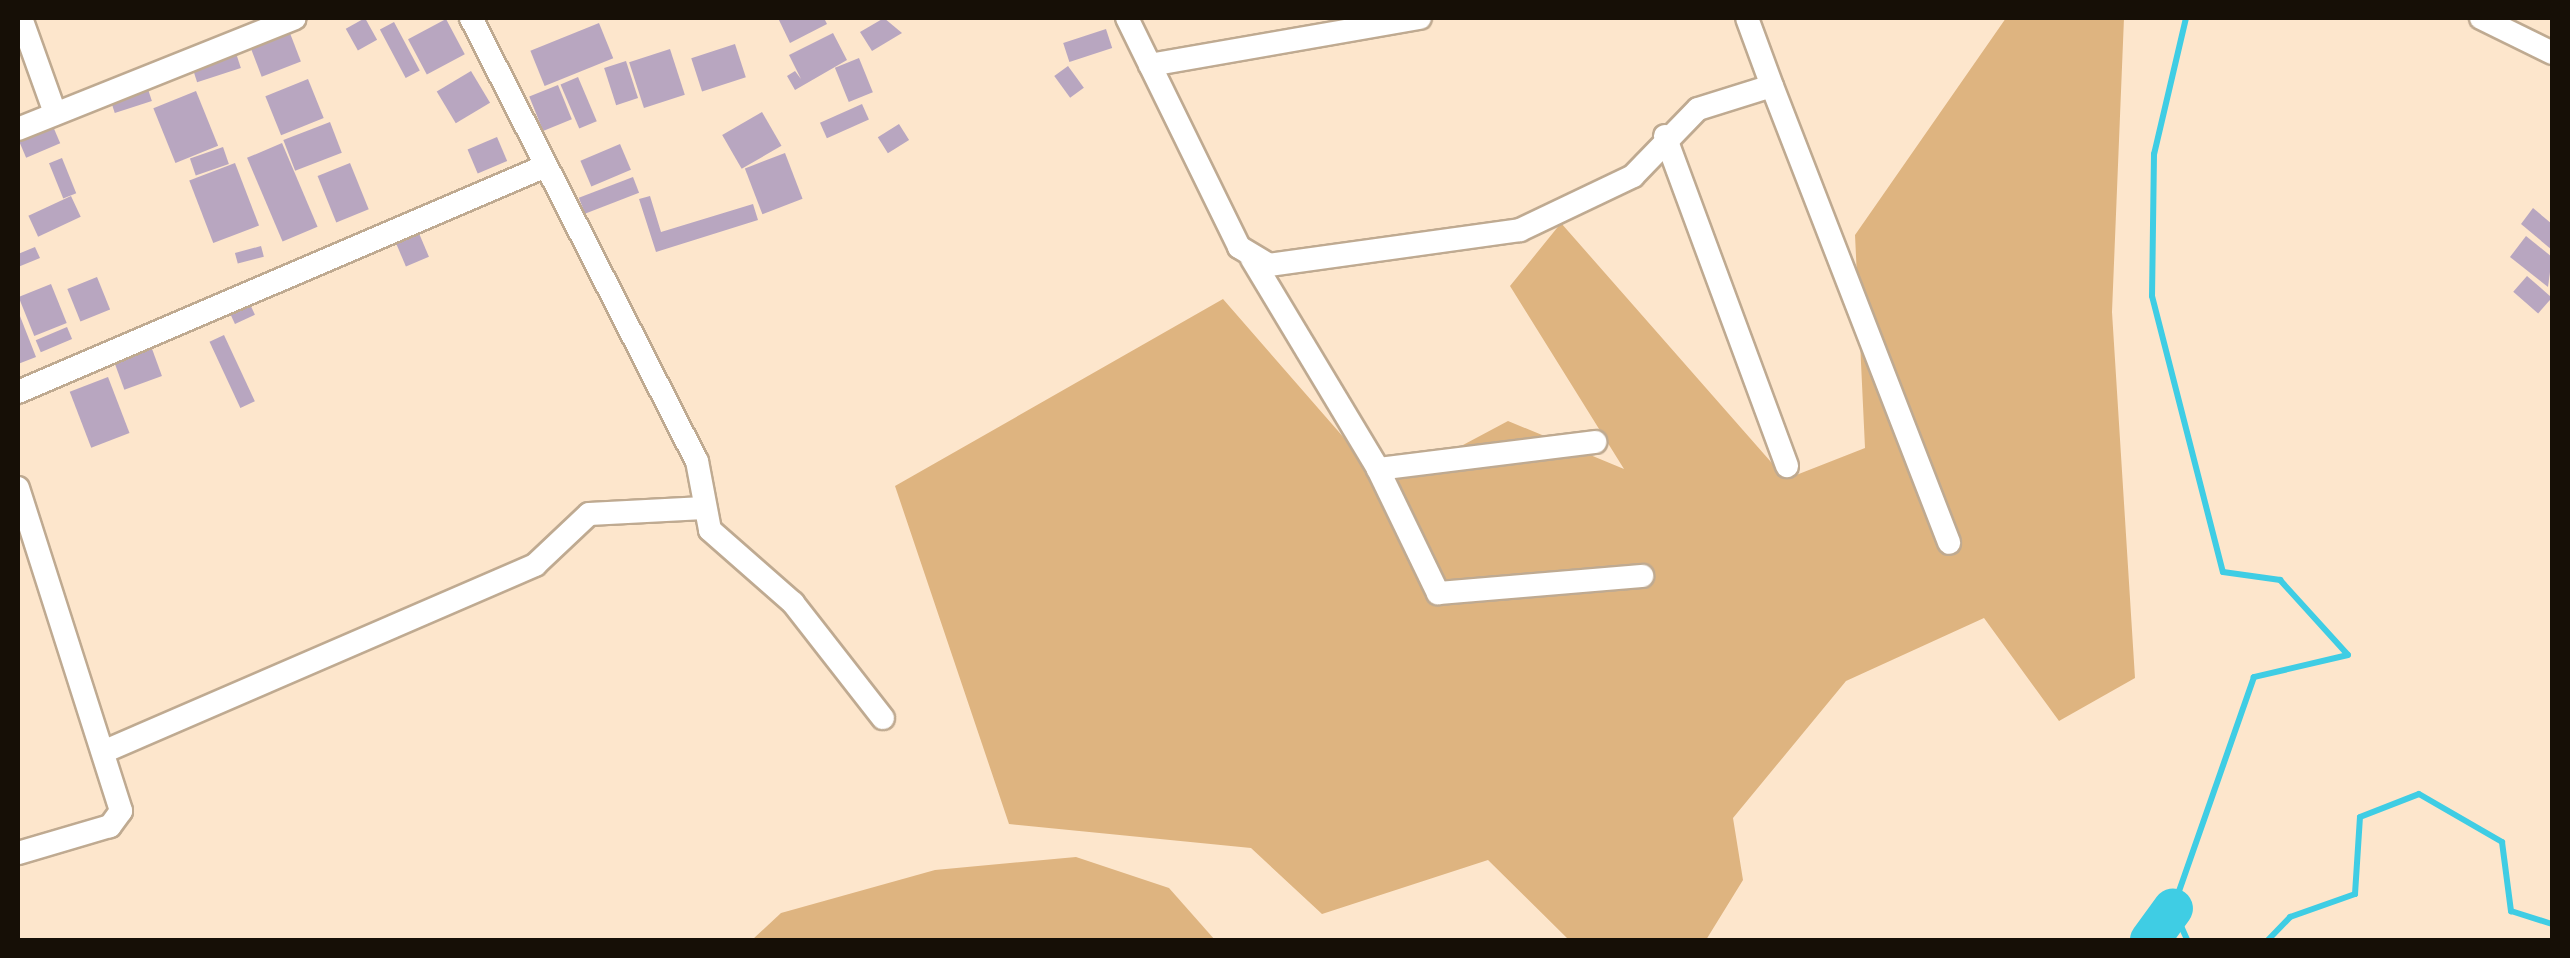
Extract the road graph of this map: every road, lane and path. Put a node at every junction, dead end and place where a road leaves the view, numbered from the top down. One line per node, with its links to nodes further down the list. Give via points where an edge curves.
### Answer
1 (21, 18): 11 (street)
2 (295, 18): 11 (street)
3 (471, 18): 14 (street)
4 (1128, 18): 9 (street)
5 (1420, 18): 9 (street)
6 (1747, 18): 10 (street)
7 (2481, 18): 8 (street)
8 (2552, 53)
9 (1150, 65): 15 (street, via 1238,247)
10 (1772, 86): 13 (street, via 1698,109); 22 (street)
11 (56, 113): 12 (street)
12 (18, 129)
13 (1665, 136): 15 (street, via 1634,176 1520,230 1269,265); 18 (street)
14 (541, 168): 16 (street); 21 (street, via 697,461)
15 (1252, 259): 19 (street)
16 (18, 392)
17 (1595, 442): 19 (street)
18 (1787, 466)
19 (1378, 469): 23 (street, via 1438,593)
20 (18, 488): 25 (street)
21 (704, 508): 24 (street, via 710,530 774,583); 25 (street, via 589,514 535,566)
22 (1949, 543)
23 (1642, 576)
24 (883, 718)
25 (103, 752): 26 (street, via 117,819)
26 (18, 853)

